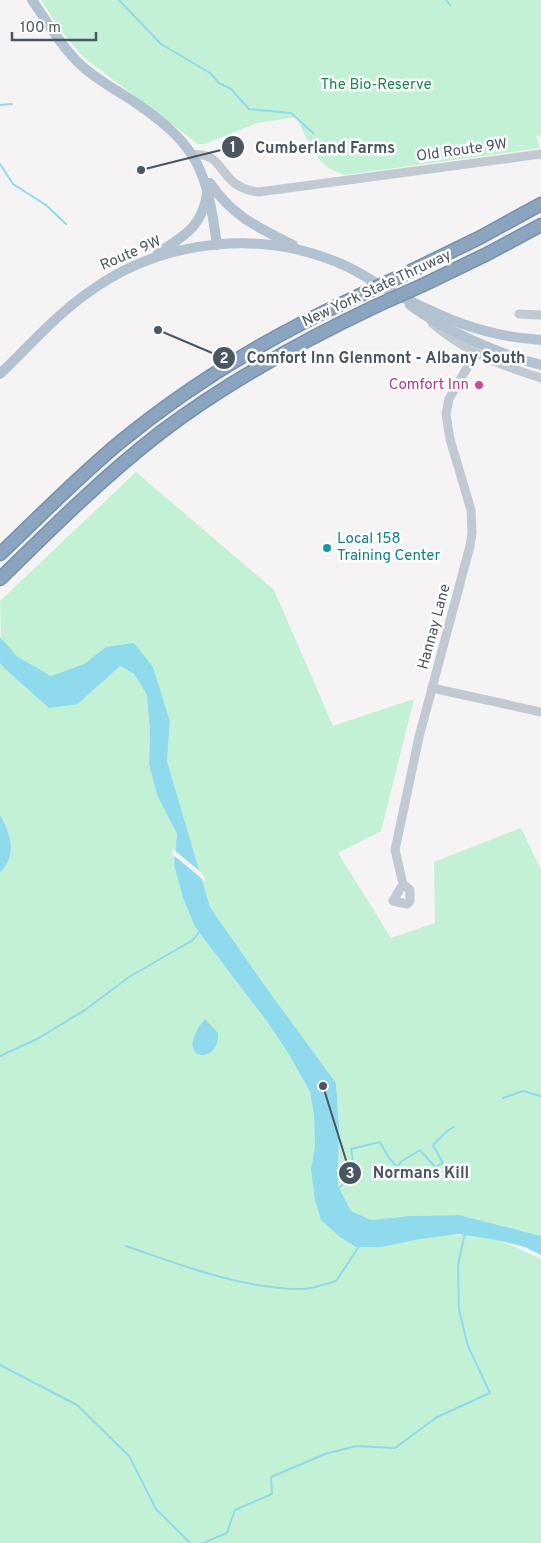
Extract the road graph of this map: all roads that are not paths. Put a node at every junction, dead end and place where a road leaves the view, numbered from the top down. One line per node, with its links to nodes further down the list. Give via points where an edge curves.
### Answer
1 (32, 0): 3 (main road, via 75,59 95,77 144,108 178,137)
2 (541, 154): 3 (street, Old Route 9W, via 259,192 237,185 210,157)
3 (193, 155): 4 (main road)
4 (204, 175): 5 (main road); 9 (main road, via 220,198 236,213)
5 (208, 188): 8 (main road); 10 (main road, via 203,212 195,226)
6 (541, 204): 22 (highway, New York State Thruway, bridge, via 479,238 269,340 182,395 102,457)
7 (541, 225): 23 (highway, New York State Thruway, bridge, via 277,356 225,388 176,421 99,484)
8 (217, 244): 9 (main road, Route 9W, via 263,245); 10 (main road, Route 9W)
9 (307, 253): 11 (main road, via 347,267)
10 (146, 261): 20 (main road, Route 9W, via 117,274 80,298)
11 (393, 293): 12 (main road); 15 (main road, via 451,320)
12 (421, 314): 18 (street); 19 (main road, via 478,342)
13 (519, 314): 14 (street)
14 (541, 315)
15 (489, 333): 16 (main road); 17 (main road, via 517,343)
16 (541, 340)
17 (541, 345)
18 (475, 354): 21 (street); 24 (street, Hannay Lane, via 449,399 446,414 471,510 472,532)
19 (541, 365)
20 (0, 374)
21 (541, 378)
22 (0, 554)
23 (0, 579)
24 (432, 688): 25 (street); 26 (street, Hannay Lane, via 395,850)
25 (541, 712)
26 (403, 884)

